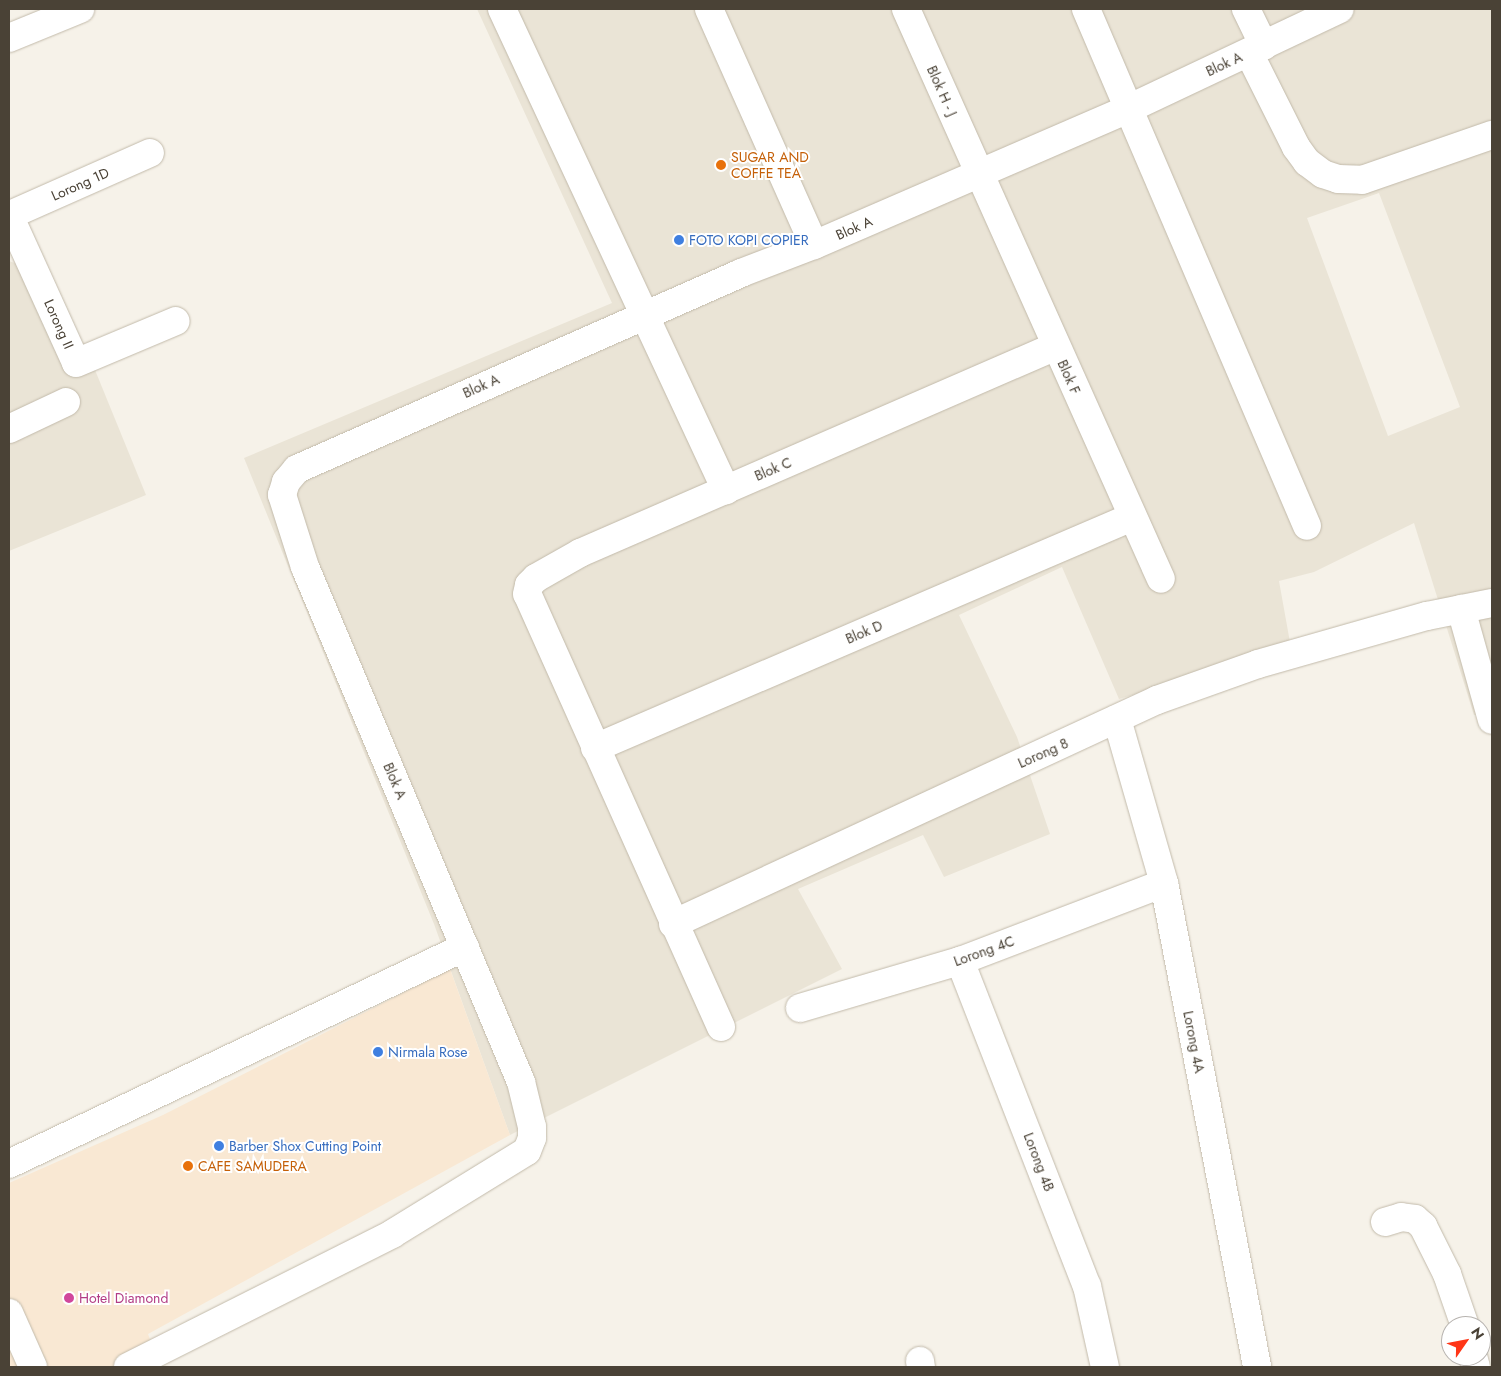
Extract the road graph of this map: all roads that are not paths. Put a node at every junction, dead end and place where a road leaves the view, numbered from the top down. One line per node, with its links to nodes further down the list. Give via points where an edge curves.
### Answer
1 (80, 9): 8 (street)
2 (502, 9): 16 (street)
3 (709, 9): 15 (street)
4 (906, 9): 13 (street, Blok H - J)
5 (1086, 9): 10 (street)
6 (1246, 9): 9 (street)
7 (1340, 9): 9 (street, Blok A)
8 (9, 38)
9 (1256, 50): 10 (street, Blok A); 11 (street, via 1296,147 1307,162 1323,174 1338,179 1362,180)
10 (1128, 109): 13 (street, Blok A); 23 (street)
11 (1492, 134)
12 (150, 153): 14 (street, Lorong 1D)
13 (978, 174): 15 (street, Blok A); 18 (street, Blok F)
14 (9, 215): 17 (street, Lorong II, via 76,363)
15 (814, 245): 16 (street, Blok A)
16 (644, 315): 21 (street); 32 (street, Blok A, via 318,457 297,469 286,482 282,495 305,567)
17 (176, 321)
18 (1056, 346): 21 (street, Blok C); 22 (street, Blok F)
19 (66, 402): 20 (street)
20 (9, 429)
21 (726, 490): 29 (street, Blok C, via 580,552 529,585 527,594)
22 (1132, 517): 24 (street, Blok F); 29 (street, Blok D)
23 (1307, 526)
24 (1161, 579)
25 (1492, 603): 26 (street, Lorong 8)
26 (1458, 609): 27 (street, Lorong 8, via 1258,664 1157,700); 28 (street)
27 (1117, 719): 30 (street, Lorong 4A); 31 (street, Lorong 8)
28 (1492, 720)
29 (595, 748): 31 (street)
30 (1164, 883): 33 (street, Lorong 4C); 43 (street, Lorong 4A)
31 (673, 924): 35 (street)
32 (465, 946): 36 (street); 41 (street, Blok A, via 521,1082 532,1126 526,1151 392,1234)
33 (960, 961): 34 (street, Lorong 4C); 42 (street, Lorong 4B, via 1087,1286)
34 (800, 1008)
35 (721, 1027)
36 (9, 1164)
37 (1385, 1222): 39 (street, via 1401,1217 1414,1219 1423,1226 1447,1274)
38 (9, 1313): 40 (street)
39 (1462, 1316)
40 (33, 1367)
41 (128, 1367)
42 (1105, 1367)
43 (1257, 1367)

